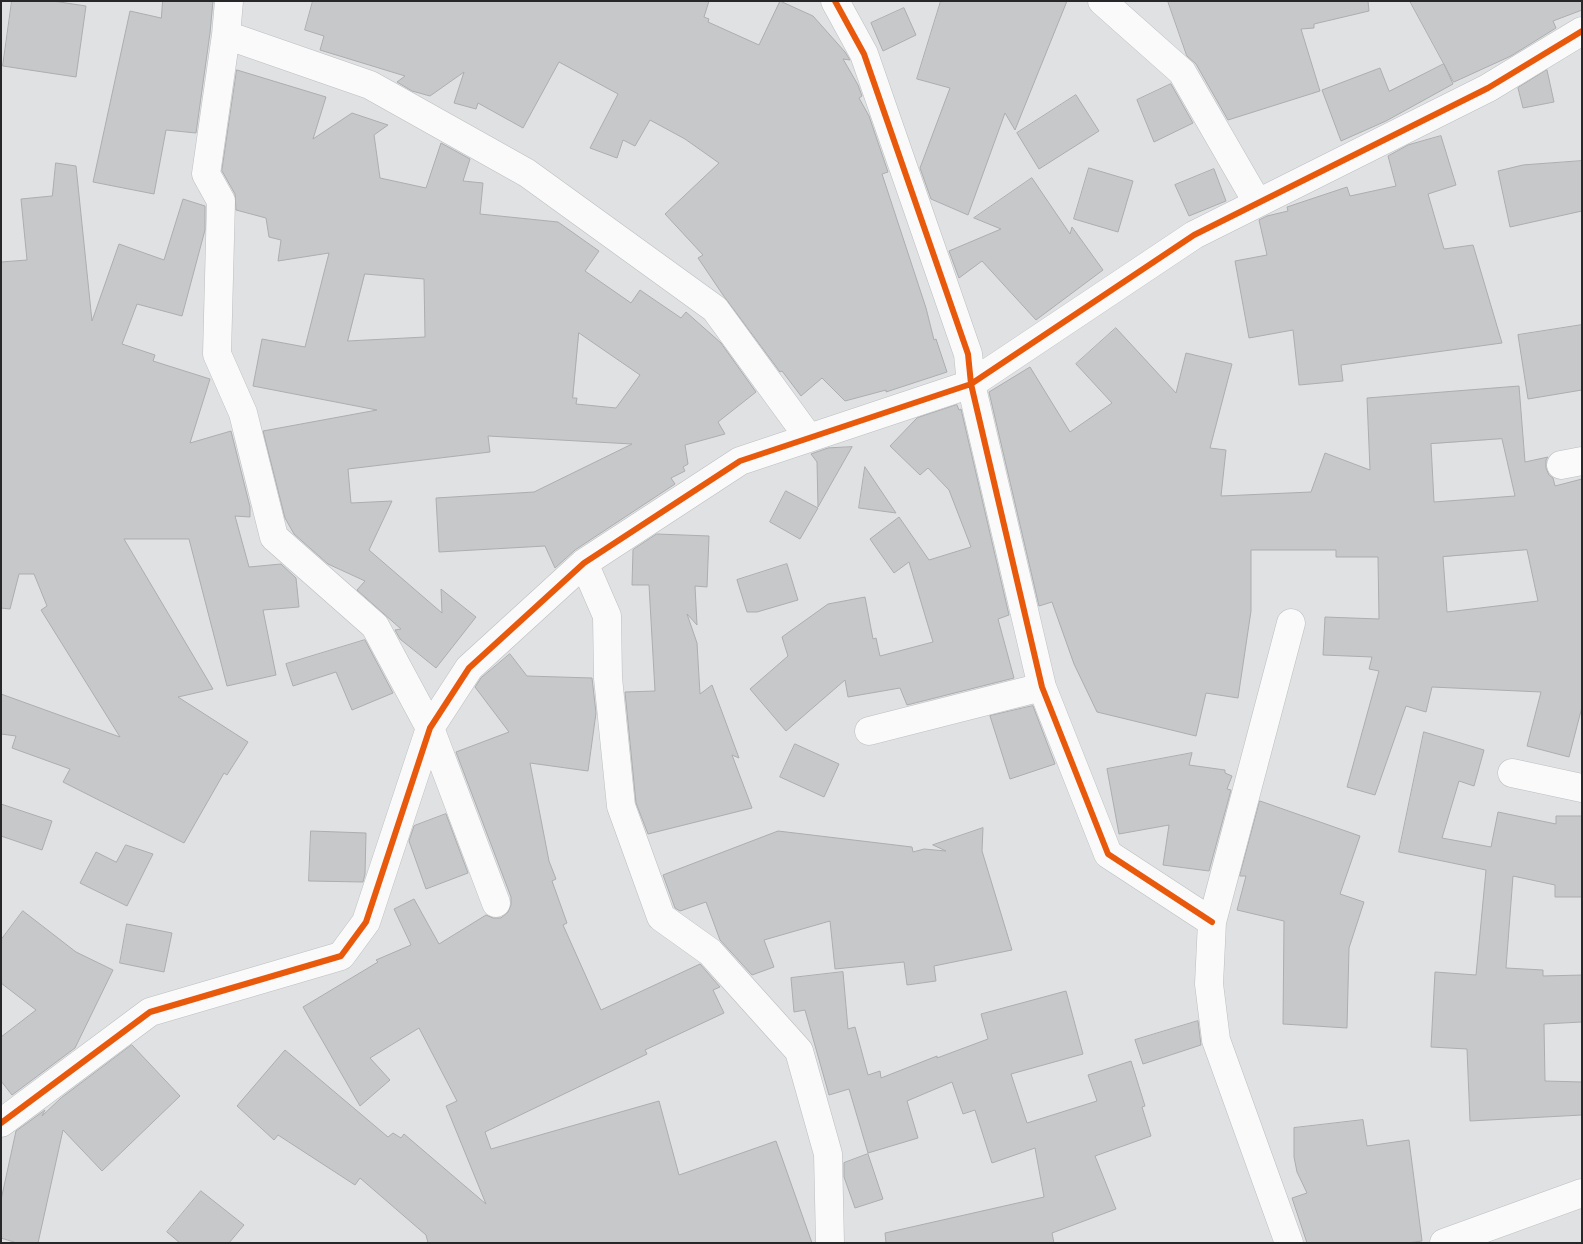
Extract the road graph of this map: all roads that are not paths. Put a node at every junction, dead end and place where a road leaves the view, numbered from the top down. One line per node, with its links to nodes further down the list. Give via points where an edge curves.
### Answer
1 (229, 1): 5 (street)
2 (835, 1): 7 (street, via 864,54 968,354)
3 (1102, 1): 6 (street, via 1182,72)
4 (1582, 31): 6 (street, via 1488,88)
5 (226, 35): 8 (street, via 370,86 527,173 716,309); 12 (street, via 206,174 221,201 217,354 243,413 274,537 375,626)
6 (1257, 202): 7 (street, via 1194,234)
7 (971, 384): 8 (street); 11 (street)
8 (809, 438): 9 (street, via 740,461)
9 (584, 563): 12 (street, via 470,668); 20 (street, via 607,616 608,678 621,806 661,917 710,952 799,1051 828,1154)
10 (1290, 623): 17 (street)
11 (1042, 687): 13 (street); 17 (street, via 1108,854)
12 (430, 728): 16 (street); 18 (street, via 366,922 341,956 150,1012)
13 (869, 731)
14 (1512, 773): 15 (street)
15 (1582, 788)
16 (496, 903)
17 (1212, 922): 21 (street, via 1209,984 1216,1040)
18 (1, 1123)
19 (1582, 1193): 22 (street)
20 (830, 1243)
21 (1289, 1243)
22 (1444, 1243)

